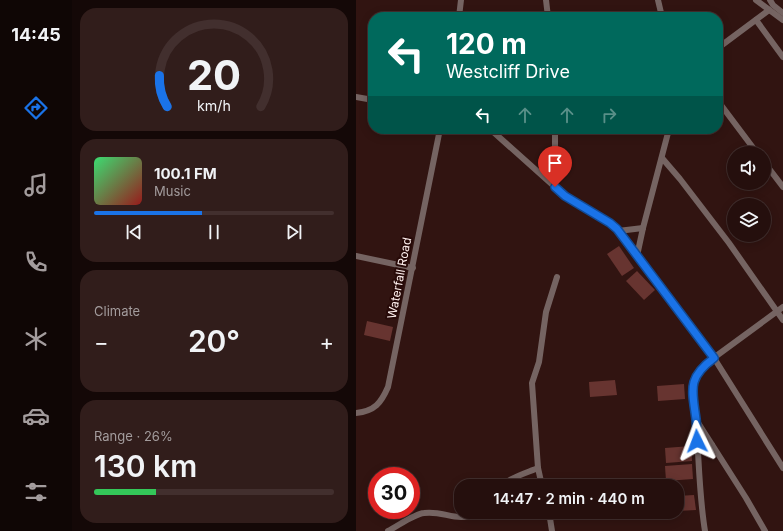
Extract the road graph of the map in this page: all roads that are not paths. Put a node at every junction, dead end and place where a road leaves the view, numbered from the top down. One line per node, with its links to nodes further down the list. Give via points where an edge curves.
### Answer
1 (461, 0): 7 (street)
2 (546, 0): 8 (street)
3 (658, 0): 9 (street)
4 (756, 0): 6 (street)
5 (770, 0): 10 (street)
6 (769, 10): 11 (street); 12 (street)
7 (459, 12)
8 (547, 12)
9 (661, 12)
10 (783, 12)
11 (756, 20): 13 (street); 14 (street)
12 (783, 20)
13 (723, 44)
14 (783, 57)
15 (356, 97): 16 (street)
16 (368, 99)
17 (723, 108): 22 (street)
18 (439, 134): 31 (street, Waterfall Road)
19 (496, 134): 25 (street)
20 (555, 134): 25 (street)
21 (668, 134): 23 (street)
22 (752, 146)
23 (662, 158): 27 (street); 33 (street)
24 (771, 171): 26 (street)
25 (555, 187): 28 (street)
26 (783, 187)
27 (643, 228): 28 (street); 30 (street)
28 (618, 231): 30 (street)
29 (356, 256): 31 (street)
30 (637, 256): 35 (street)
31 (412, 268): 36 (street, Waterfall Road, via 388,387 384,397 374,408)
32 (557, 277): 40 (street, via 546,312 539,362 532,389)
33 (780, 309): 34 (street); 35 (street)
34 (783, 320)
35 (714, 358): 37 (street, via 701,368 694,380); 41 (street)
36 (356, 413)
37 (696, 419): 38 (street); 39 (street)
38 (712, 445): 39 (street, via 704,445); 49 (street)
39 (697, 452): 48 (street)
40 (538, 468): 42 (street); 43 (street)
41 (783, 468)
42 (511, 479)
43 (540, 479)
44 (454, 517): 46 (street, via 423,513)
45 (549, 519): 47 (street)
46 (388, 531)
47 (552, 531)
48 (705, 531)
49 (765, 531)

